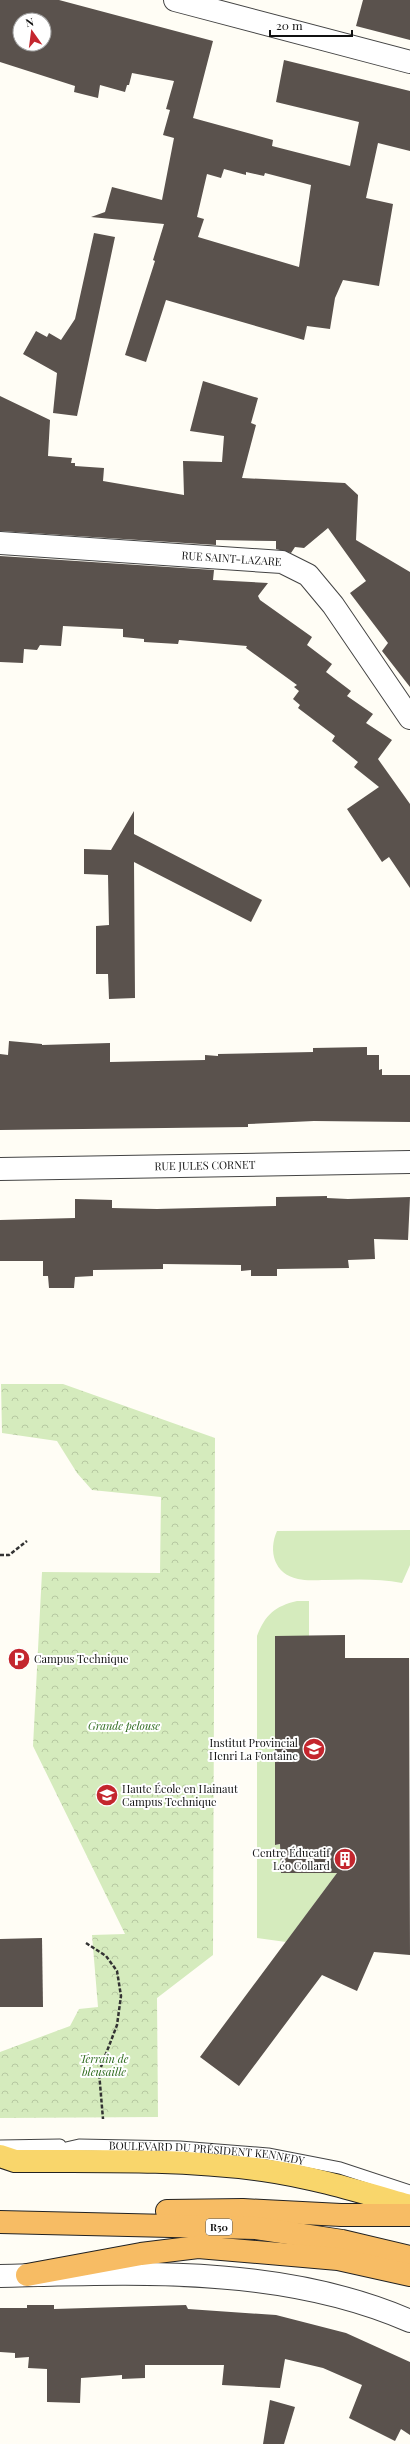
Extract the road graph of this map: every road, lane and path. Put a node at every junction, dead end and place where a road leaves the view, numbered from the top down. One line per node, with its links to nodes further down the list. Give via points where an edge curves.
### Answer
1 (175, 0): 2 (street)
2 (410, 62)
3 (0, 543): 4 (street, RUE SAINT-LAZARE, via 282,562 308,575 334,605)
4 (410, 718)
5 (410, 1162): 6 (street, RUE JULES CORNET)
6 (0, 1169)
7 (27, 1541): 8 (path, via 9,1555)
8 (0, 1555)
9 (86, 1944): 10 (path, via 106,1956 117,1971 121,1996 117,2025 99,2072)
10 (103, 2119)
11 (79, 2144): 12 (lane, BOULEVARD DU PRÉSIDENT KENNEDY); 12 (lane); 13 (lane, BOULEVARD DU PRÉSIDENT KENNEDY, via 268,2154 340,2168)
12 (4, 2156): 14 (main road, via 179,2163 262,2170 336,2184)
13 (410, 2191)
14 (410, 2206)
15 (410, 2215): 17 (highway, via 334,2215 243,2210 111,2212)
16 (0, 2222): 17 (highway, R50)
17 (25, 2222): 18 (highway, R50, via 256,2228 342,2241)
18 (410, 2257)
19 (27, 2275): 20 (street); 21 (highway, via 141,2254 198,2247 338,2259); 22 (street, via 124,2273 188,2275 262,2282 335,2295)
20 (0, 2276)
21 (410, 2276)
22 (410, 2321)

